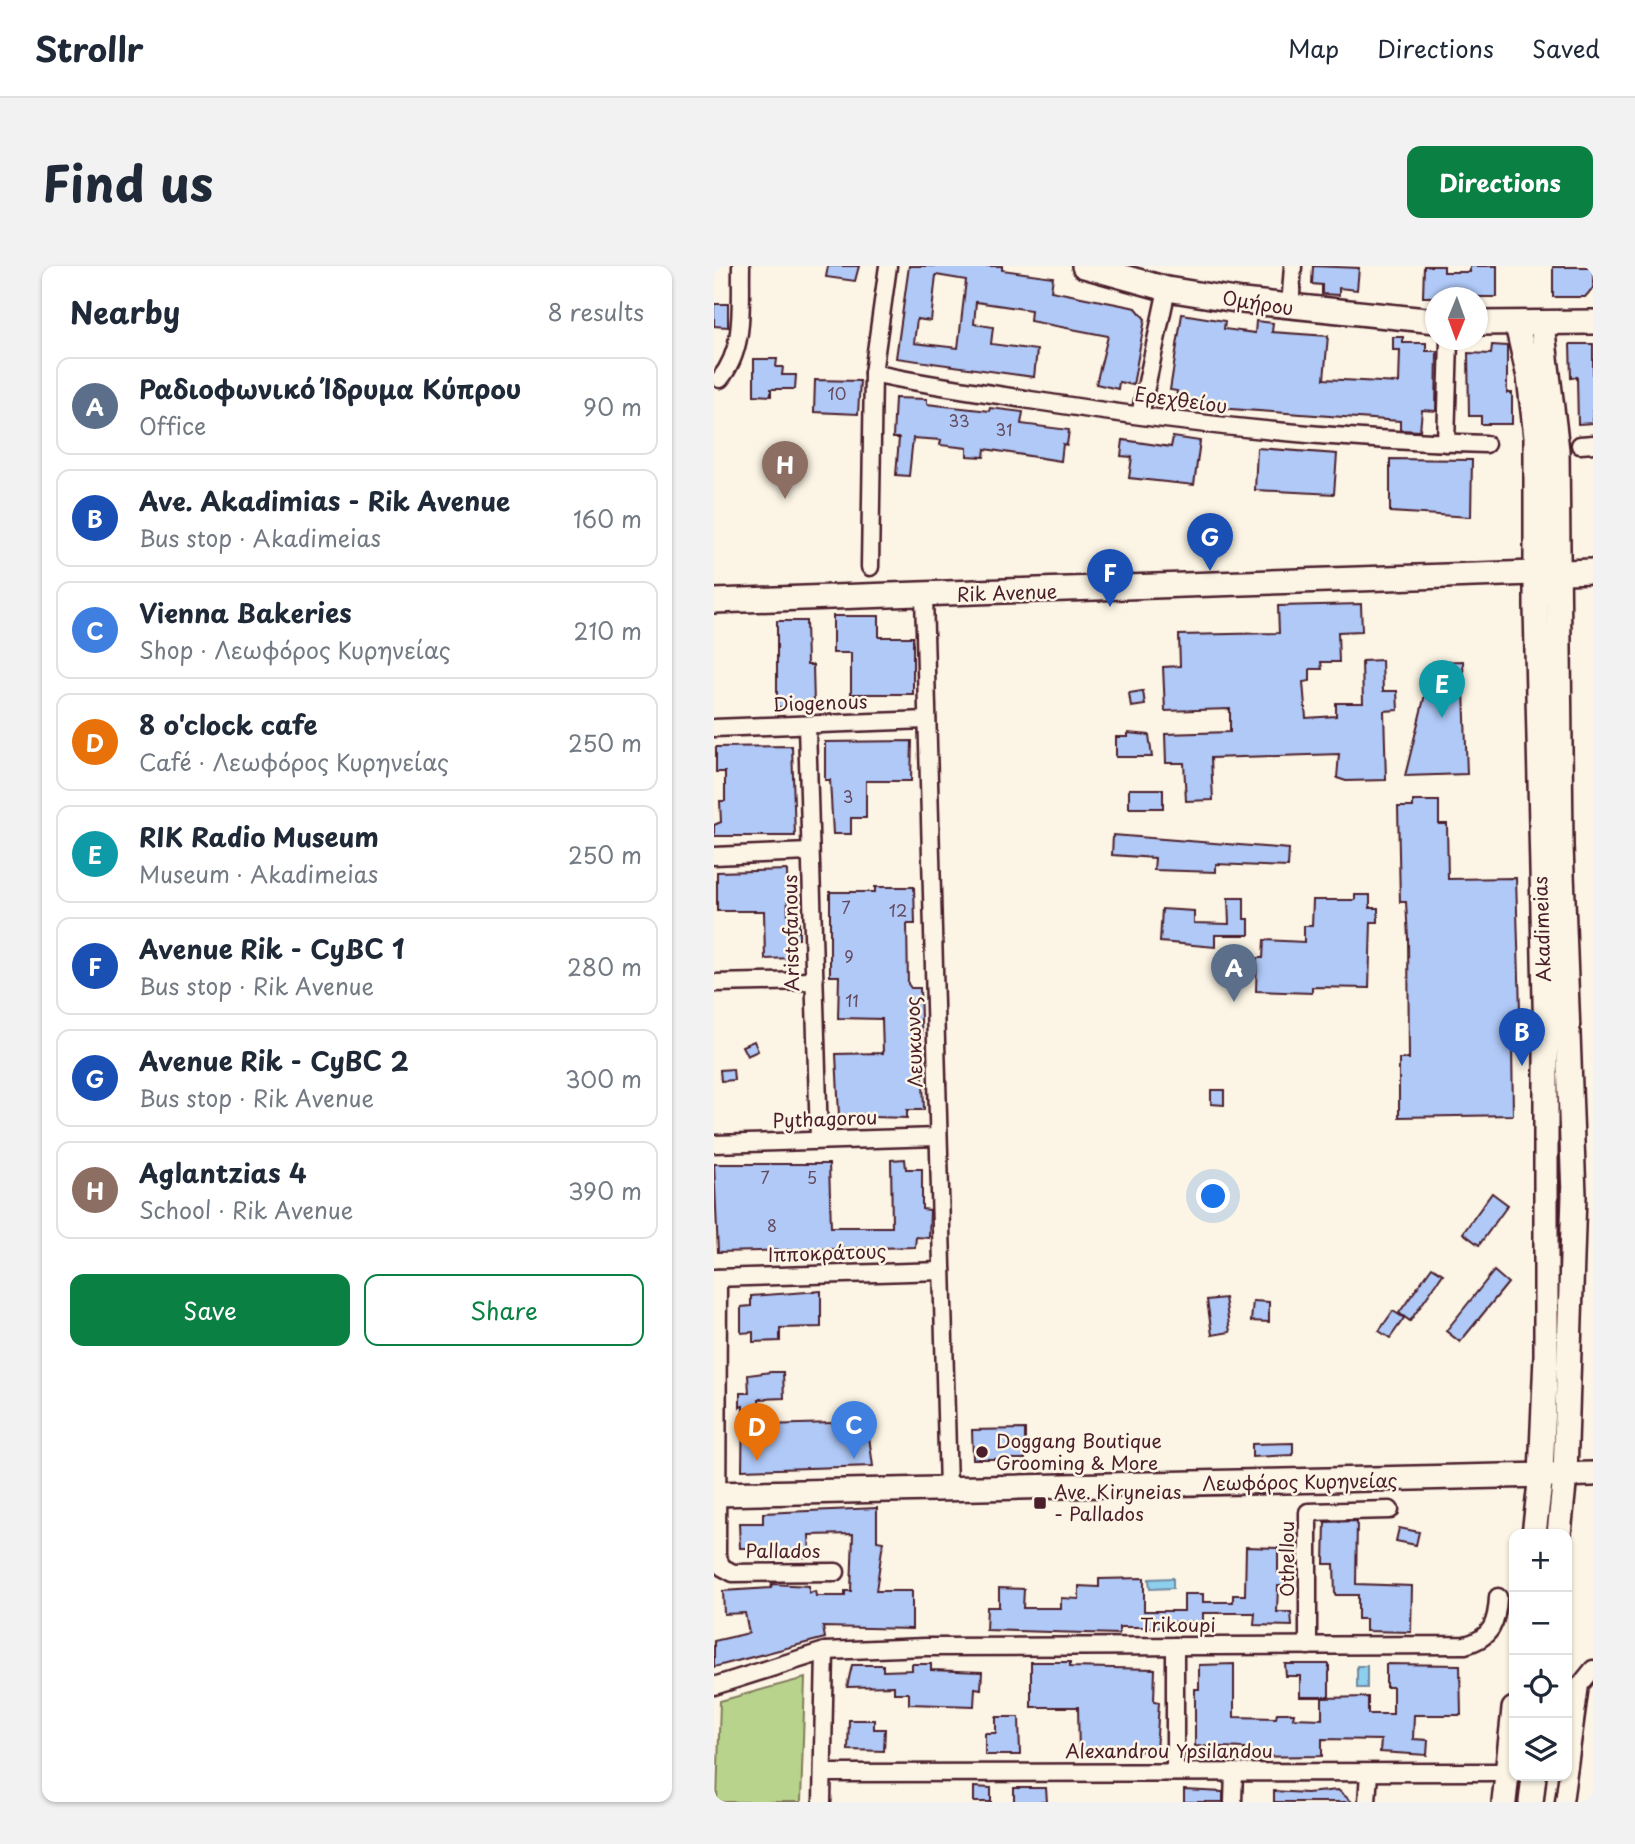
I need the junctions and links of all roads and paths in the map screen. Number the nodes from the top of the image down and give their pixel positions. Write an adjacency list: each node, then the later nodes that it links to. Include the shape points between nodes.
1 (741, 266): 14 (street, via 736,351)
2 (888, 266): 13 (street)
3 (1084, 266): 5 (main road, Ομήρου)
4 (1293, 266): 6 (street)
5 (1167, 289): 6 (main road, Ομήρου); 15 (street)
6 (1290, 308): 7 (main road, Ομήρου)
7 (1425, 320)
8 (1593, 322): 10 (main road)
9 (1488, 324): 11 (main road)
10 (1542, 324): 11 (main road); 20 (main road, Akadimeias, via 1557,450)
11 (1517, 325): 20 (main road, Akadimeias, via 1529,377)
12 (1449, 350): 16 (street)
13 (873, 373): 15 (street, Ερεχθείου); 18 (street)
14 (720, 379)
15 (1140, 415): 16 (street, Ερεχθείου, via 1294,434)
16 (1446, 443): 17 (street, Ερεχθείου)
17 (1486, 444)
18 (870, 567)
19 (1593, 571): 20 (main road, Rik Avenue)
20 (1546, 572): 21 (main road, Rik Avenue); 37 (main road, Akadimeias, via 1548,1276); 38 (main road, Akadimeias, via 1574,1195)
21 (923, 596): 22 (main road, Rik Avenue); 23 (street, Λευκωνος)
22 (714, 601)
23 (927, 720): 24 (street, Diogenous); 30 (street, Λευκωνος)
24 (807, 726): 25 (street, Diogenous); 26 (street, Aristofanous)
25 (714, 728)
26 (810, 852): 27 (street); 28 (street, Aristofanous)
27 (714, 856)
28 (813, 981): 29 (street); 31 (street, Aristofanous)
29 (714, 983)
30 (938, 1137): 31 (street, Pythagorou); 33 (street, Λευκωνος)
31 (819, 1140): 32 (street, Pythagorou)
32 (714, 1144)
33 (942, 1271): 34 (street, Ιπποκράτους); 39 (street, Λευκωνος)
34 (716, 1278): 35 (street)
35 (716, 1362): 40 (street)
36 (1593, 1474): 38 (main road, Λεωφόρος Κυρηνείας)
37 (1541, 1475): 38 (main road, Λεωφόρος Κυρηνείας); 39 (main road, Λεωφόρος Κυρηνείας); 42 (main road, Akadimeias)
38 (1566, 1475): 43 (main road, Akadimeias)
39 (947, 1488): 40 (main road, Λεωφόρος Κυρηνείας)
40 (716, 1494): 44 (street, Pallados, via 717,1556 722,1567 733,1573)
41 (1390, 1510): 47 (street, Othellou, via 1308,1511)
42 (1535, 1529)
43 (1560, 1529)
44 (836, 1572)
45 (1498, 1597): 47 (street, Trikoupi, via 1493,1628 1480,1642)
46 (1175, 1646): 47 (street, Trikoupi); 48 (street, Trikoupi); 51 (street)
47 (1308, 1646)
48 (825, 1651): 50 (street, Trikoupi); 54 (street)
49 (1593, 1669): 63 (street, via 1580,1685)
50 (714, 1686)
51 (1175, 1772): 52 (street, Alexandrou Ypsilandou); 54 (street, Alexandrou Ypsilandou)
52 (1234, 1772): 55 (street, Alexandrou Ypsilandou); 59 (street)
53 (1509, 1772): 55 (street, Alexandrou Ypsilandou)
54 (823, 1773): 58 (street)
55 (1369, 1773): 60 (street)
56 (1509, 1781): 61 (main road)
57 (1533, 1781): 62 (main road)
58 (822, 1802)
59 (1233, 1802)
60 (1367, 1802)
61 (1504, 1802)
62 (1531, 1802)
63 (1564, 1802)

